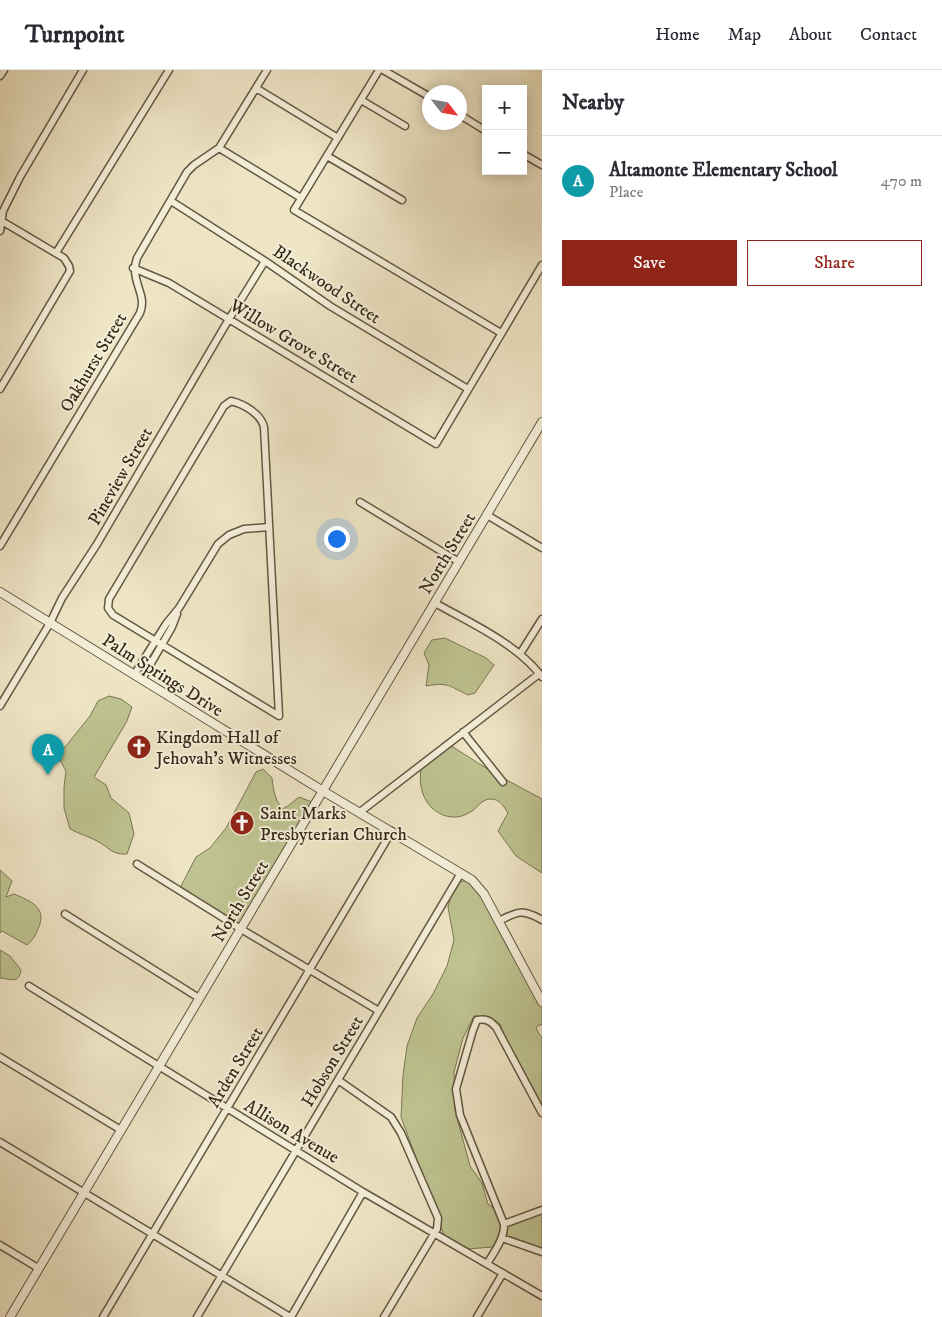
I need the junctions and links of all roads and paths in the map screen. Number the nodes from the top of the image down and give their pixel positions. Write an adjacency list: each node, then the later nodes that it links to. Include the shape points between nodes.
1 (4, 70): 6 (street)
2 (83, 70): 21 (street, via 20,177)
3 (169, 70): 23 (street)
4 (267, 70): 7 (street)
5 (381, 70): 8 (street); 9 (street)
6 (0, 76)
7 (256, 88): 13 (street); 14 (street)
8 (422, 92)
9 (361, 100): 11 (street); 13 (street)
10 (467, 119): 12 (street)
11 (404, 126)
12 (484, 130)
13 (338, 138): 15 (street)
14 (219, 148): 18 (street); 20 (street, via 194,165)
15 (327, 156): 18 (street); 19 (street)
16 (527, 156): 17 (street)
17 (542, 165)
18 (301, 198): 28 (street, via 294,210)
19 (402, 200)
20 (171, 201): 24 (street, Blackwood Street); 26 (street)
21 (1, 221): 22 (street); 23 (street)
22 (0, 231)
23 (56, 253): 29 (street, via 70,266 68,276)
24 (265, 261): 27 (street, Pineview Street); 30 (street, Blackwood Street, via 330,306)
25 (542, 265): 28 (street)
26 (133, 268): 27 (street, Willow Grove Street, via 169,283); 35 (street, Oakhurst Street, via 143,302 140,313)
27 (229, 319): 30 (street, Willow Grove Street, via 436,444); 42 (street, Pineview Street)
28 (501, 333): 30 (street)
29 (0, 389)
30 (468, 389)
31 (542, 422): 33 (street, North Street)
32 (360, 502): 37 (street)
33 (487, 515): 36 (street); 37 (street, North Street)
34 (269, 527): 40 (street, via 244,529 218,544); 43 (street, via 262,420 231,401 224,406 109,599 108,608 113,615); 44 (street, via 279,716)
35 (0, 546)
36 (542, 548)
37 (459, 562): 39 (street, North Street)
38 (0, 592): 42 (street, Palm Springs Drive)
39 (435, 603): 45 (street); 51 (street, North Street)
40 (179, 608): 43 (street); 44 (street)
41 (542, 619): 45 (street)
42 (50, 623): 47 (street, Palm Springs Drive); 48 (street, Pineview Street)
43 (155, 641): 44 (street); 47 (street)
44 (162, 645): 47 (street)
45 (520, 654): 46 (street)
46 (541, 676): 49 (street)
47 (138, 677): 51 (street, Palm Springs Drive)
48 (0, 706)
49 (463, 732): 50 (street); 52 (street)
50 (503, 782)
51 (323, 791): 52 (street, Palm Springs Drive); 59 (street, North Street)
52 (360, 812): 53 (street, Palm Springs Drive)
53 (392, 831): 55 (street, Palm Springs Drive); 60 (street, Arden Street)
54 (137, 864): 59 (street)
55 (462, 873): 58 (street, Palm Springs Drive, via 480,888); 64 (street, Hobson Street)
56 (65, 914): 62 (street)
57 (542, 920): 58 (street, via 523,912)
58 (499, 921): 63 (street, Palm Springs Drive)
59 (241, 929): 60 (street); 62 (street, North Street)
60 (310, 969): 64 (street); 68 (street, Arden Street)
61 (29, 986): 66 (street, Allison Avenue)
62 (199, 998): 66 (street, North Street)
63 (542, 1002)
64 (379, 1011): 67 (street, Hobson Street)
65 (0, 1057): 70 (street)
66 (158, 1067): 68 (street, Allison Avenue); 70 (street, North Street)
67 (338, 1080): 72 (street, Hobson Street); 77 (street, via 384,1112 401,1133 438,1218)
68 (227, 1109): 72 (street, Allison Avenue); 78 (street, Arden Street)
69 (542, 1113): 76 (street, via 496,1027 481,1019 475,1023 456,1089 460,1115)
70 (121, 1130): 74 (street, North Street)
71 (0, 1142): 74 (street)
72 (296, 1150): 73 (street, Allison Avenue); 85 (street, Hobson Street)
73 (363, 1192): 77 (street, Allison Avenue); 90 (street)
74 (83, 1193): 78 (street); 83 (street, North Street)
75 (542, 1210): 76 (street)
76 (504, 1224): 79 (street)
77 (435, 1232): 82 (street, Allison Avenue); 91 (street)
78 (152, 1234): 85 (street); 88 (street, Arden Street)
79 (502, 1238): 81 (street); 82 (street)
80 (0, 1245): 83 (street)
81 (542, 1252)
82 (487, 1264): 84 (street, Allison Avenue)
83 (38, 1268): 87 (street, North Street)
84 (503, 1273): 86 (street, Allison Avenue); 92 (street)
85 (222, 1275): 89 (street, Hobson Street); 90 (street)
86 (542, 1296)
87 (10, 1317)
88 (103, 1317)
89 (197, 1317)
90 (291, 1317)
91 (384, 1317)
92 (477, 1317)

